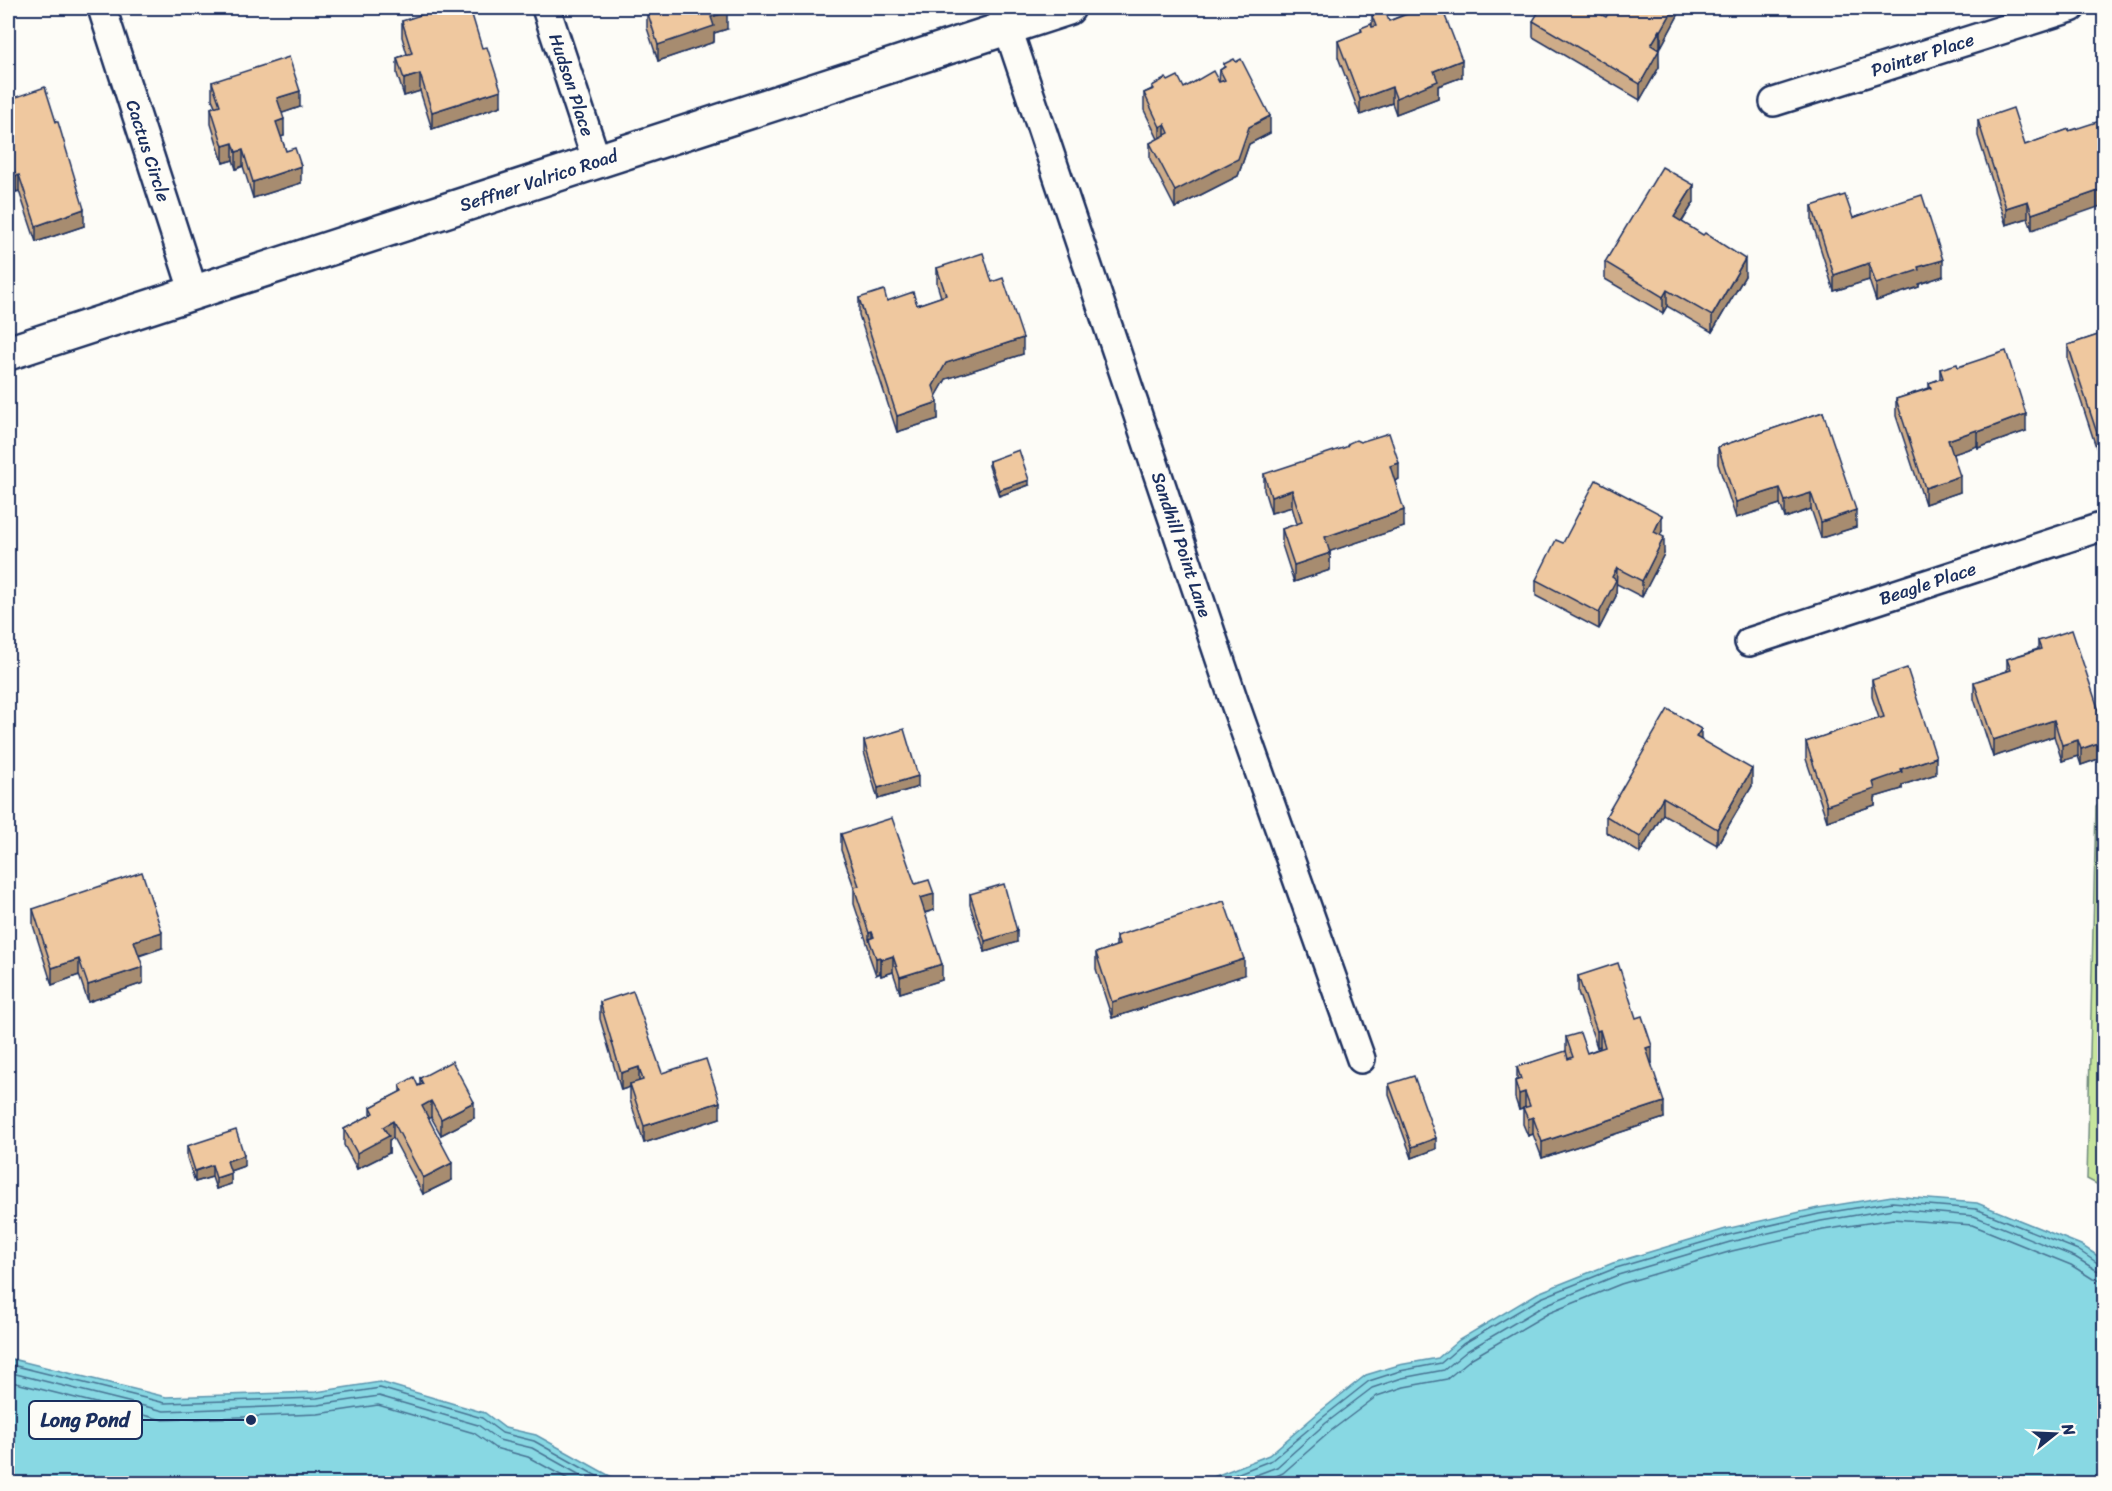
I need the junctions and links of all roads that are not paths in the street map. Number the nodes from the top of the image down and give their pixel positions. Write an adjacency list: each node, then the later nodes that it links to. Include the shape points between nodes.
1 (102, 8): 8 (street, Cactus Circle)
2 (546, 8): 7 (street, Hudson Place)
3 (1068, 8): 5 (street, Seffner Valrico Road)
4 (2071, 8): 6 (street, Pointer Place)
5 (1004, 17): 7 (street, Seffner Valrico Road); 12 (street, Sandhill Point Lane, via 1234,701)
6 (1774, 102)
7 (597, 162): 8 (street, Seffner Valrico Road)
8 (194, 293): 9 (street, Seffner Valrico Road)
9 (8, 353)
10 (2104, 526): 11 (street, Beagle Place)
11 (1749, 642)
12 (1361, 1059)

